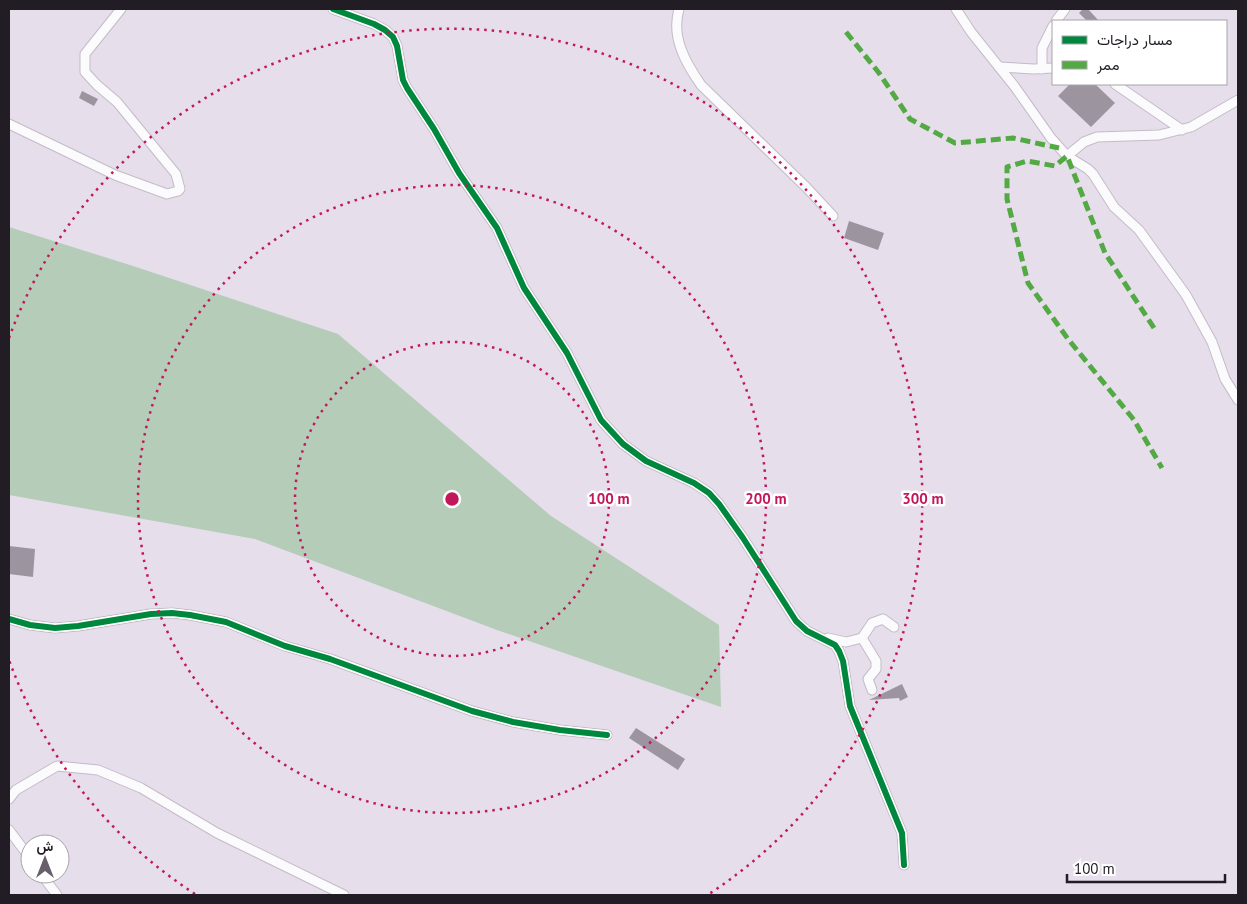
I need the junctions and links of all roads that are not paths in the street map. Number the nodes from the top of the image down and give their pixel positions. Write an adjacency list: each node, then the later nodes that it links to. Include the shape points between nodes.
1 (121, 9): 13 (street, via 84,54 85,72 118,102 176,174 180,189 167,194 115,175)
2 (333, 9): 20 (street, via 374,24 392,37 407,88 489,215 524,288 567,353 601,420 623,444 646,461 708,493 743,538 796,622)
3 (679, 9): 16 (street, via 677,38 688,67 700,85)
4 (956, 9): 8 (street)
5 (1065, 9): 6 (street)
6 (1057, 20)
7 (1052, 28): 10 (street, via 1042,48)
8 (999, 67): 10 (street); 15 (street)
9 (1052, 68): 10 (street)
10 (1042, 69)
11 (1117, 85): 14 (street)
12 (1238, 100): 14 (street)
13 (9, 124)
14 (1182, 130): 15 (street, via 1159,135 1097,137 1084,142)
15 (1066, 156): 17 (street, via 1093,174 1114,207 1139,230 1186,295 1212,342 1224,379)
16 (833, 216)
17 (1238, 400)
18 (9, 619): 23 (street, via 55,628 151,614 190,614 226,622 472,711 513,722)
19 (894, 626): 21 (street, via 883,619 872,623)
20 (820, 637): 21 (street, via 846,642); 27 (street, via 835,645 843,661 850,706 902,833)
21 (862, 638): 22 (street, via 876,661 876,669 868,679)
22 (872, 690)
23 (607, 735)
24 (9, 799): 30 (street, via 16,790 57,766 98,770 141,788 217,833)
25 (9, 831): 26 (street)
26 (20, 845)
27 (904, 865)
28 (49, 884): 29 (street)
29 (57, 895)
30 (344, 895)

